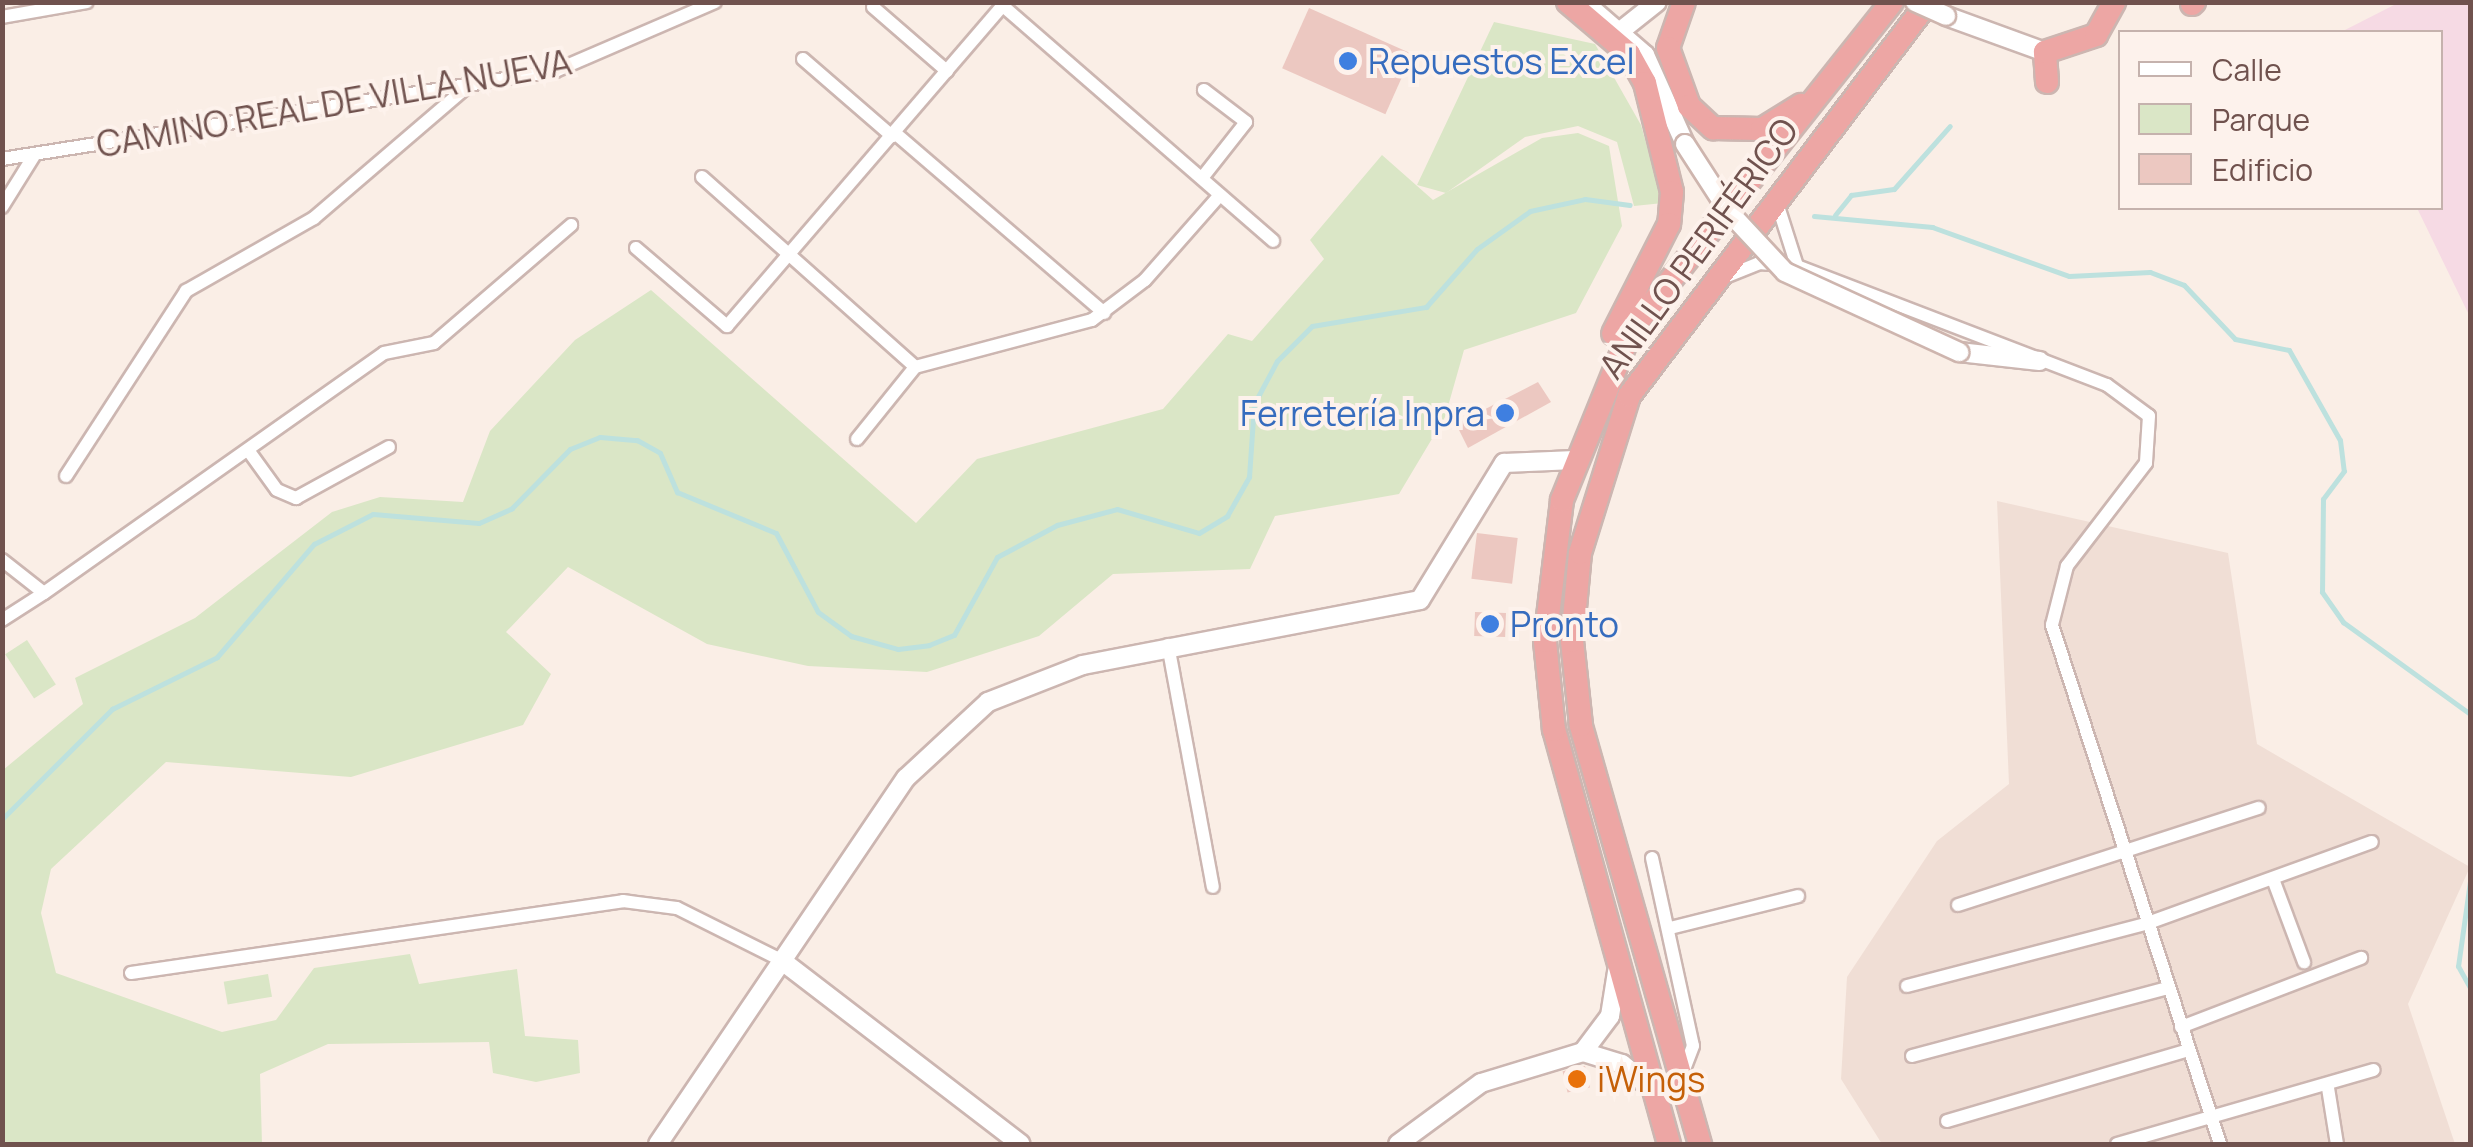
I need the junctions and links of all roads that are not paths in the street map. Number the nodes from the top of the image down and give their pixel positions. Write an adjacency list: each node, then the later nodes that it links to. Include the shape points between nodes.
1 (87, 2): 10 (street)
2 (715, 2): 20 (street, CAMINO REAL DE VILLA NUEVA, via 572,67)
3 (1568, 2): 40 (highway, via 1629,54 1654,102 1672,192 1668,224 1584,396)
4 (1584, 2): 15 (street)
5 (1657, 2): 15 (street)
6 (1684, 2): 21 (highway, via 1668,48 1689,106 1713,128 1762,128)
7 (1892, 2): 21 (highway, ANILLO PERIFÉRICO)
8 (1915, 2): 13 (street, bridge)
9 (2114, 2): 16 (highway, via 2096,36)
10 (72, 4): 14 (street)
11 (1004, 4): 18 (street); 27 (street)
12 (874, 7): 18 (street)
13 (1937, 9): 16 (street); 28 (highway, ANILLO PERIFÉRICO)
14 (2, 17)
15 (1623, 29): 38 (street, bridge, via 1664,88 1685,144 1729,212 1786,272 1959,352)
16 (2045, 52): 19 (highway)
17 (804, 59): 23 (street)
18 (947, 70): 23 (street)
19 (2047, 82)
20 (469, 85): 24 (street, CAMINO REAL DE VILLA NUEVA); 45 (street, via 314,218 186,291)
21 (1825, 88): 40 (highway, ANILLO PERIFÉRICO, via 1660,286 1610,368)
22 (1204, 90): 27 (street, via 1246,122)
23 (893, 134): 34 (street); 37 (street)
24 (35, 154): 25 (street, CAMINO REAL DE VILLA NUEVA); 30 (street)
25 (2, 159)
26 (702, 177): 34 (street)
27 (1202, 178): 29 (street)
28 (1778, 194): 35 (street, via 1780,232); 36 (highway, ANILLO PERIFÉRICO)
29 (1220, 195): 32 (street); 37 (street)
30 (2, 207)
31 (572, 224): 43 (street, via 434,343 384,354)
32 (1272, 241)
33 (636, 248): 34 (street, via 727,326)
34 (788, 256): 39 (street)
35 (1797, 266): 36 (street, via 1740,268); 38 (street)
36 (1702, 292): 72 (highway, ANILLO PERIFÉRICO, via 1629,396 1598,474 1572,641 1581,725)
37 (1104, 313): 39 (street, via 1058,334)
38 (2038, 360): 53 (street, via 2128,395 2152,431 2146,464 2067,566 2052,624)
39 (915, 367): 41 (street)
40 (1584, 436): 44 (highway, ANILLO PERIFÉRICO)
41 (857, 440)
42 (389, 447): 43 (street, via 296,498 276,490)
43 (248, 450): 47 (street)
44 (1574, 460): 49 (street, via 1504,462 1420,600); 60 (highway, ANILLO PERIFÉRICO, via 1545,641 1554,730)
45 (66, 476)
46 (2, 560): 47 (street)
47 (44, 593): 48 (street)
48 (2, 620)
49 (1168, 646): 55 (street); 62 (street, via 1016,684 950,732 906,778)
50 (2259, 808): 53 (street)
51 (2372, 842): 54 (street)
52 (1652, 858): 59 (street)
53 (2125, 858): 57 (street); 58 (street)
54 (2273, 878): 58 (street); 63 (street)
55 (1212, 887)
56 (1798, 896): 59 (street)
57 (1958, 905)
58 (2148, 922): 65 (street); 66 (street)
59 (1670, 928): 72 (street, via 1693,1046)
60 (1612, 948): 69 (street, via 1610,1016); 74 (highway, ANILLO PERIFÉRICO)
61 (2360, 958): 67 (street)
62 (781, 960): 64 (street, via 677,908 622,901); 77 (street); 78 (street)
63 (2304, 962)
64 (130, 973)
65 (1907, 986)
66 (2168, 988): 67 (street); 70 (street)
67 (2180, 1027): 68 (street)
68 (2188, 1050): 75 (street); 76 (street)
69 (1583, 1052): 74 (street, via 1622,1064); 79 (street, via 1480,1083)
70 (1912, 1056)
71 (2374, 1070): 73 (street)
72 (1681, 1078): 81 (highway, ANILLO PERIFÉRICO)
73 (2328, 1088): 75 (street); 84 (street)
74 (1653, 1091): 80 (highway, ANILLO PERIFÉRICO)
75 (2211, 1117): 82 (street); 83 (street)
76 (1947, 1121)
77 (658, 1144)
78 (1020, 1144)
79 (1398, 1144)
80 (1668, 1144)
81 (1700, 1144)
82 (2117, 1144)
83 (2220, 1144)
84 (2337, 1144)

